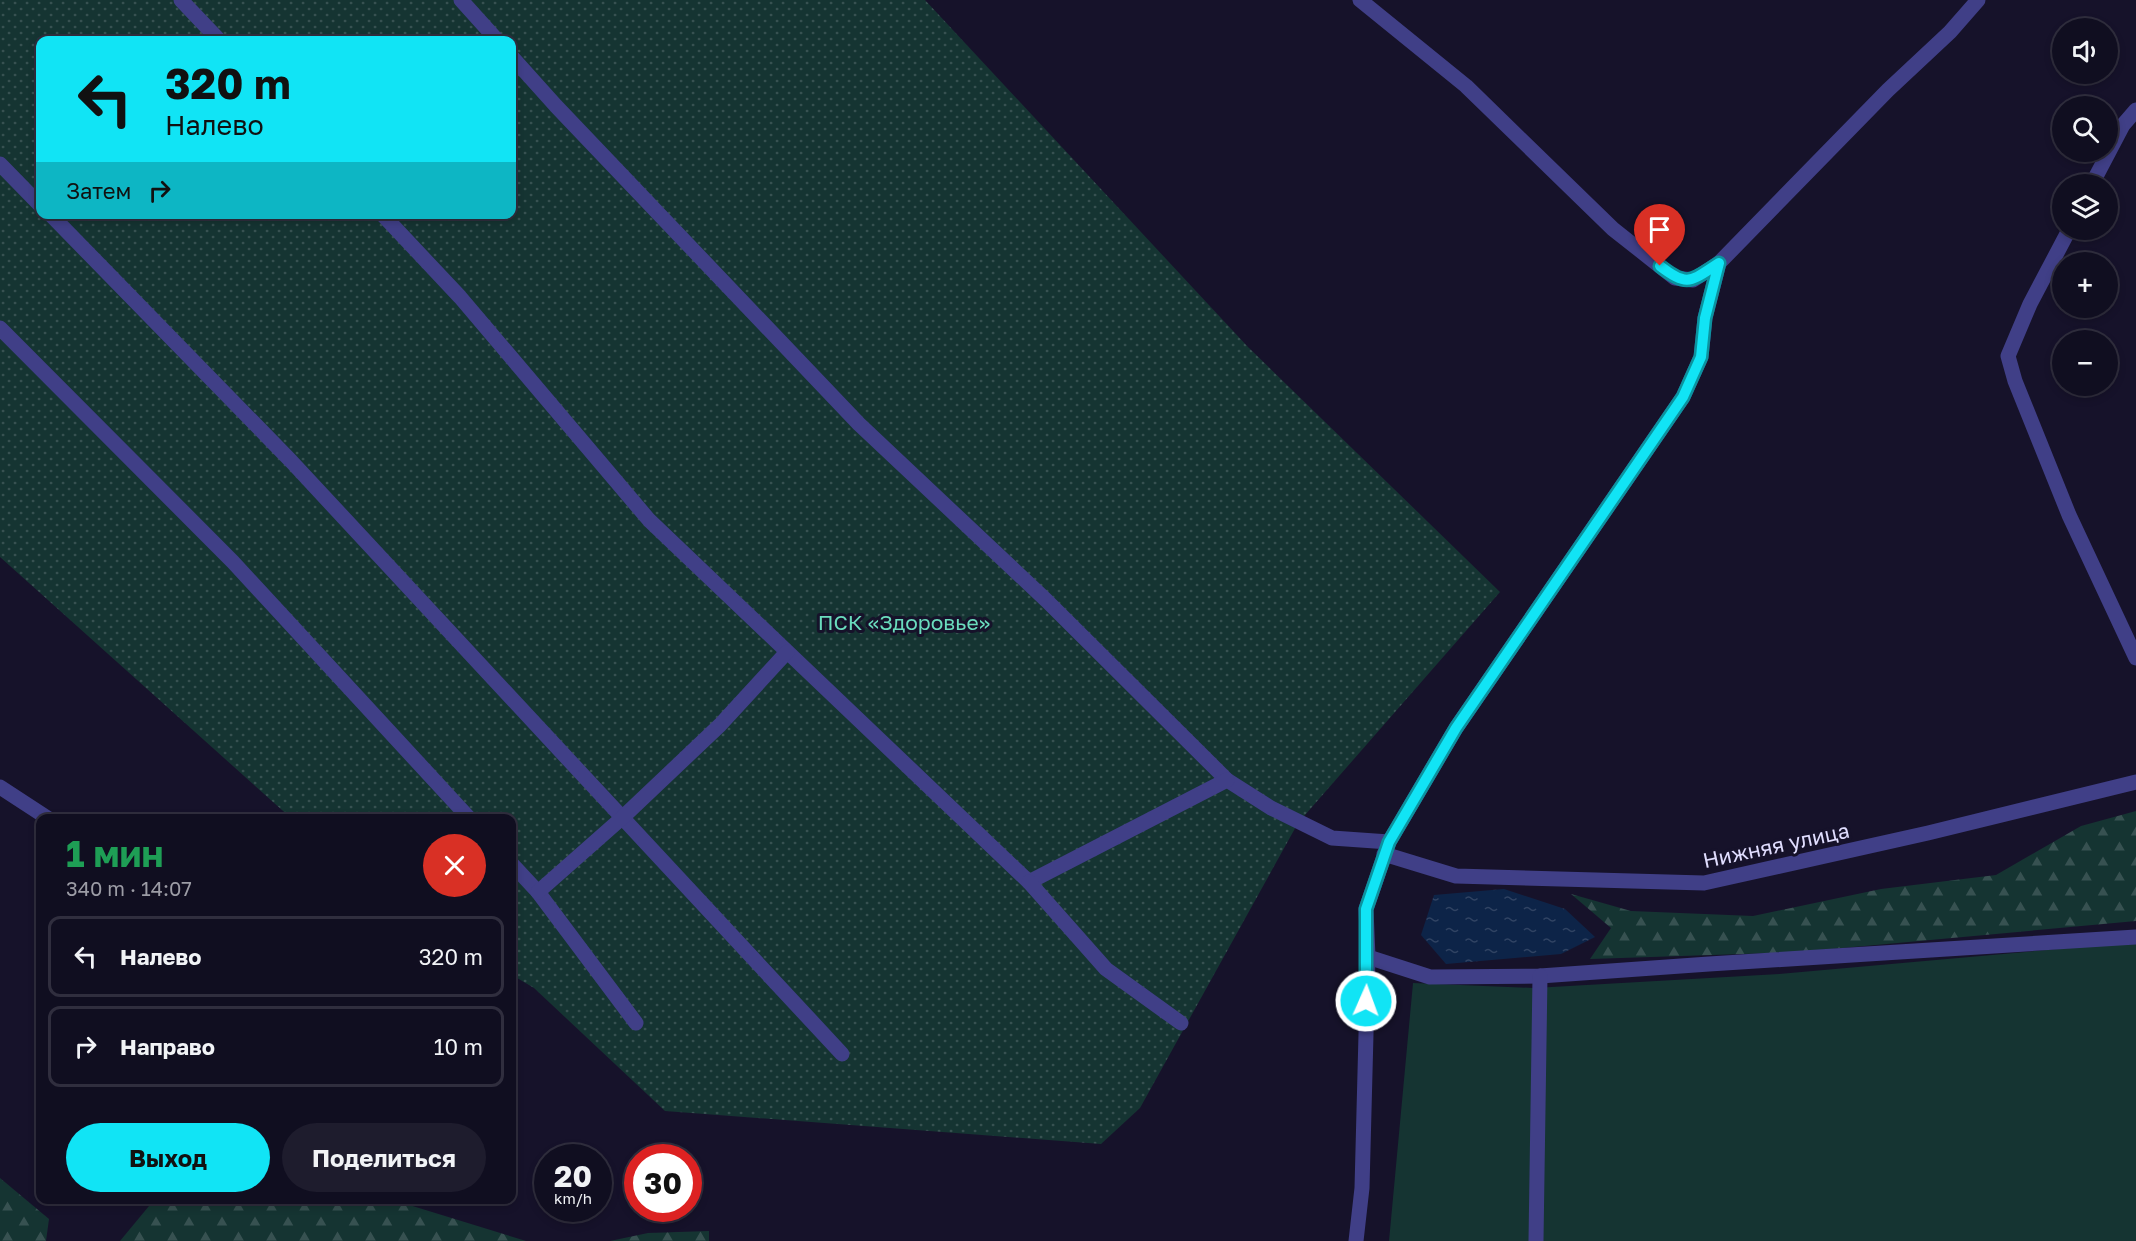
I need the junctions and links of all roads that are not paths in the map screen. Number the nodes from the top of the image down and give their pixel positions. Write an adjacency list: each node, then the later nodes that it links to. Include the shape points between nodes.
1 (181, 0): 5 (street)
2 (461, 0): 6 (street)
3 (1360, 0): 15 (street, via 1466,86 1612,229 1675,278 1693,280)
4 (1978, 0): 15 (street)
5 (215, 36)
6 (493, 36)
7 (516, 61): 20 (street, Нижняя улица, via 859,424 1046,600)
8 (2136, 110): 10 (street, via 2123,125)
9 (0, 164): 11 (street)
10 (2097, 174)
11 (36, 201)
12 (55, 219): 25 (street, via 291,461)
13 (387, 219): 18 (street, via 460,297 649,520)
14 (2064, 240): 17 (street, via 2008,356 2069,515)
15 (1719, 263): 26 (street, via 1705,318 1701,357 1683,397 1456,728)
16 (0, 328): 24 (street, via 233,562)
17 (2133, 640): 19 (street)
18 (787, 652): 25 (street, via 720,725); 28 (street)
19 (2136, 658)
20 (1227, 780): 26 (street, Нижняя улица, via 1332,838); 28 (street)
21 (2136, 782): 26 (street, Нижняя улица, via 1704,883 1456,876)
22 (0, 787): 23 (street)
23 (40, 814)
24 (465, 814)
25 (623, 817): 29 (street); 35 (street)
26 (1387, 848): 31 (street, via 1366,909)
27 (516, 868): 29 (street)
28 (1029, 882): 34 (street, via 1106,969)
29 (538, 892): 33 (street)
30 (2136, 937): 32 (street)
31 (1368, 957): 32 (street, via 1430,977); 36 (street, via 1362,1188)
32 (1540, 976): 37 (street)
33 (636, 1023)
34 (1181, 1023)
35 (842, 1054)
36 (1356, 1241)
37 (1536, 1241)

